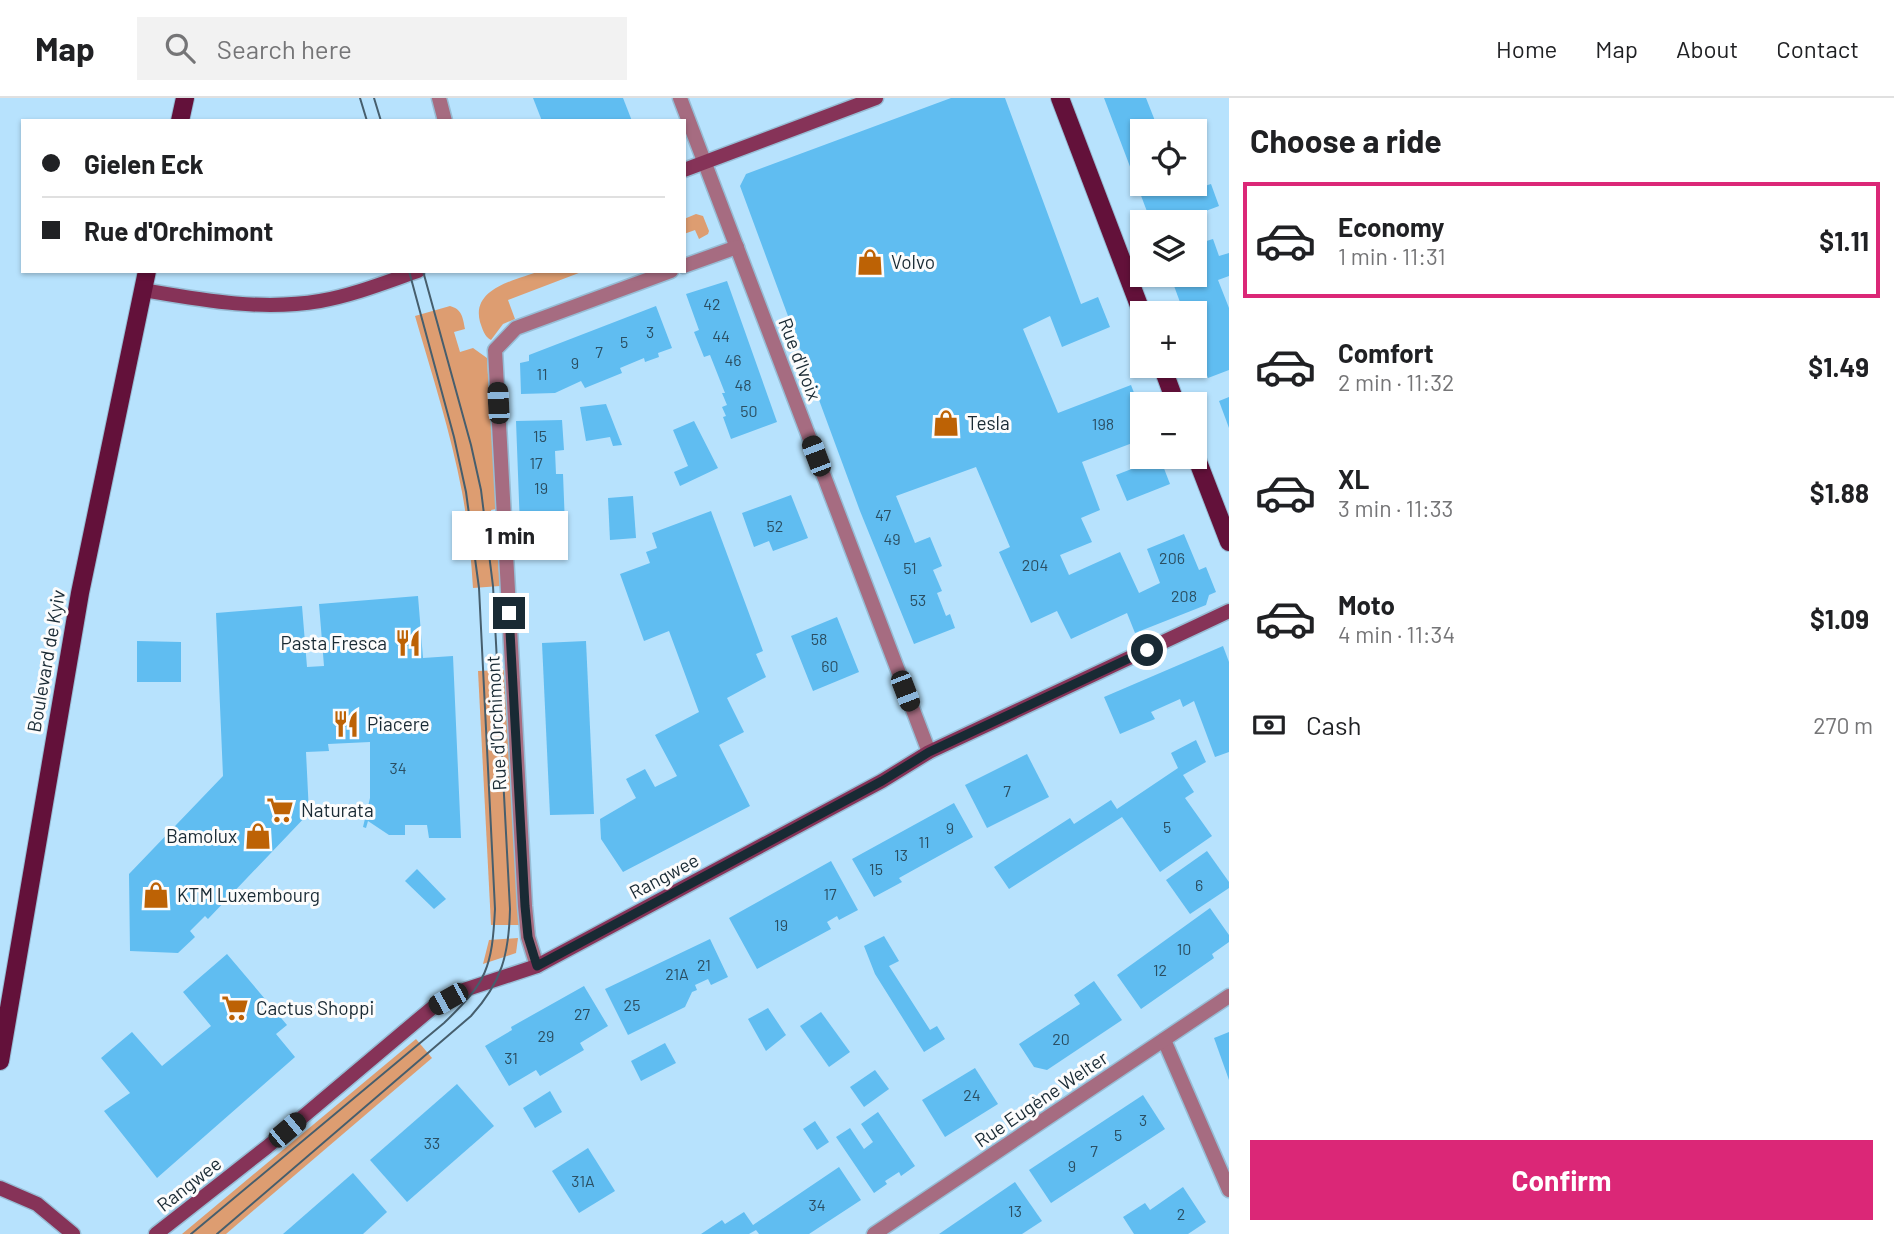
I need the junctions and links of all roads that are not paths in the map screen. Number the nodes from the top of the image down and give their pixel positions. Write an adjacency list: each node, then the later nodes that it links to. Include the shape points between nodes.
1 (185, 98): 6 (main road)
2 (439, 98): 7 (street)
3 (680, 98): 8 (street, Rue d'Ivoix)
4 (876, 98): 8 (street)
5 (1060, 98): 16 (main road)
6 (180, 119)
7 (444, 119)
8 (704, 163): 9 (street); 10 (street, Rue d'Ivoix)
9 (686, 169)
10 (737, 247): 11 (street); 20 (street, Rue d'Ivoix)
11 (686, 265)
12 (147, 273): 15 (main road, Boulevard de Kyiv)
13 (412, 273): 15 (street, via 346,295 285,305 222,303)
14 (666, 273): 21 (street, Rue d'Orchimont, via 516,328 495,351 525,906)
15 (143, 290): 24 (main road, Boulevard de Kyiv, via 75,620)
16 (1137, 301)
17 (1201, 469): 18 (main road)
18 (1229, 542)
19 (1229, 611): 20 (street, Rangwee)
20 (929, 752): 21 (street, Rangwee)
21 (537, 966): 28 (street, Rangwee, via 464,990 432,1008)
22 (1229, 996): 23 (street, Rue Eugène Welter)
23 (1164, 1040): 26 (street); 29 (street, Rue Eugène Welter)
24 (0, 1061)
25 (0, 1188): 27 (street, via 37,1204)
26 (1229, 1191)
27 (73, 1234)
28 (156, 1234)
29 (873, 1234)

